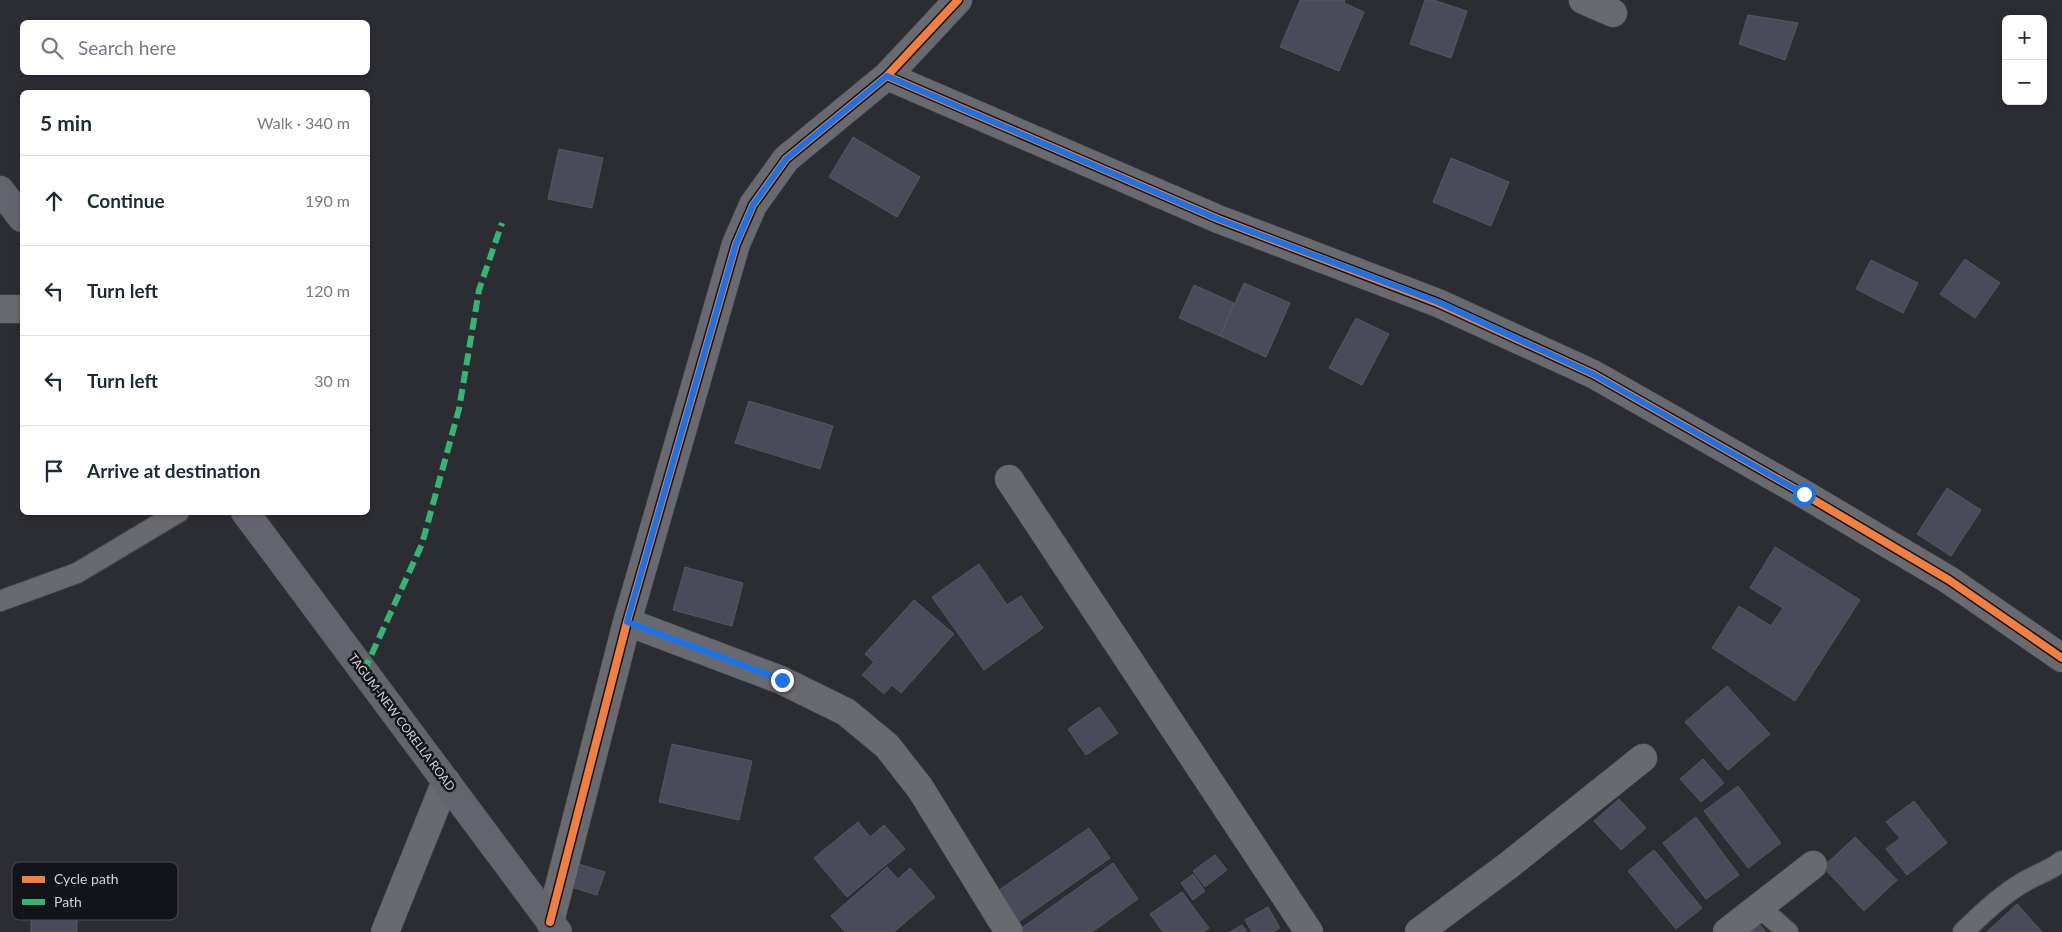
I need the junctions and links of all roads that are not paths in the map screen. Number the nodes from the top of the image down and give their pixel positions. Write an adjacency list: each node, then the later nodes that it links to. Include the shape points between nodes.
1 (958, 0): 4 (street)
2 (1583, 0): 3 (street)
3 (1613, 13)
4 (887, 76): 13 (street, via 786,159 753,205 736,244); 14 (street, via 1218,219 1438,302 1593,374 1949,580)
5 (0, 190): 6 (main road)
6 (20, 215)
7 (0, 309): 8 (street)
8 (20, 309)
9 (1009, 479): 23 (street)
10 (174, 515): 12 (lane, via 78,573)
11 (247, 515): 16 (main road, TAGUM-NEW CORELLA ROAD)
12 (0, 602)
13 (627, 622): 20 (street); 22 (street, via 782,680 846,712 887,746 920,788)
14 (2062, 658)
15 (1643, 758): 24 (street, via 1509,865)
16 (446, 781): 20 (main road, TAGUM-NEW CORELLA ROAD); 21 (street)
17 (2062, 861): 27 (lane, via 2001,896)
18 (1813, 865): 19 (street)
19 (1759, 907): 25 (street); 26 (lane)
20 (554, 927)
21 (385, 932)
22 (1009, 932)
23 (1309, 932)
24 (1418, 932)
25 (1727, 932)
26 (1788, 932)
27 (1963, 932)

